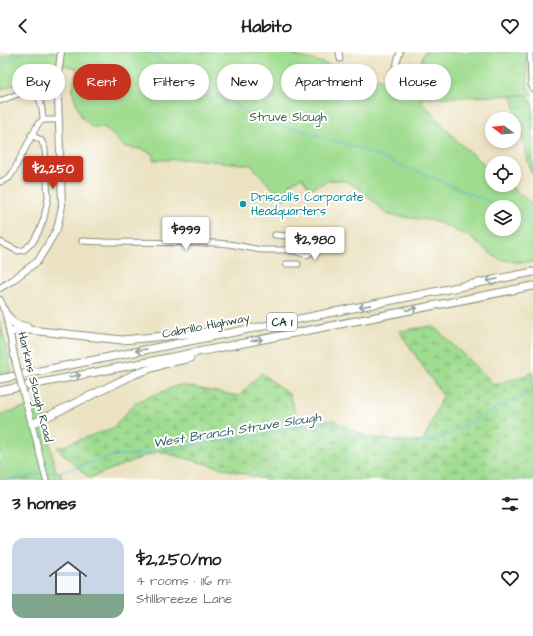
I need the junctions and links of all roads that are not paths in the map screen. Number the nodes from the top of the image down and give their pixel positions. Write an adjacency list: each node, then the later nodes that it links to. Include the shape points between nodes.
1 (61, 52): 10 (main road)
2 (339, 52): 5 (street)
3 (400, 52): 6 (street)
4 (531, 53): 7 (street)
5 (340, 59)
6 (396, 64)
7 (533, 90)
8 (0, 101): 9 (street, via 25,92 32,93 42,102)
9 (43, 120): 10 (street); 11 (street)
10 (58, 120): 22 (main road, via 62,206 57,228 38,261)
11 (31, 135): 12 (street, via 13,172 9,178); 16 (street, via 41,140 45,149 48,198 44,218 35,238 26,249 18,251)
12 (0, 182)
13 (275, 235): 14 (street)
14 (288, 236)
15 (82, 241): 17 (street, via 216,243 261,250)
16 (0, 242)
17 (291, 250)
18 (286, 264): 19 (street)
19 (298, 264)
20 (532, 272): 25 (highway, Cabrillo Highway / CA 1, one-way to 25)
21 (533, 286): 28 (highway, Cabrillo Highway / CA 1, one-way to 21)
22 (0, 288)
23 (0, 300): 24 (main road, Harkins Slough Road)
24 (6, 314): 26 (main road, Harkins Slough Road); 27 (highway, via 15,324)
25 (255, 328): 27 (highway, via 128,340); 29 (highway, Cabrillo Highway / CA 1, one-way to 29)
26 (10, 333): 27 (highway, via 21,329); 31 (main road, Harkins Slough Road, bridge)
27 (72, 334)
28 (241, 343): 30 (highway, Cabrillo Highway / CA 1, one-way to 28); 31 (highway, via 135,374)
29 (0, 379)
30 (0, 391)
31 (32, 424): 32 (street, Harkins Slough Road)
32 (46, 480)

